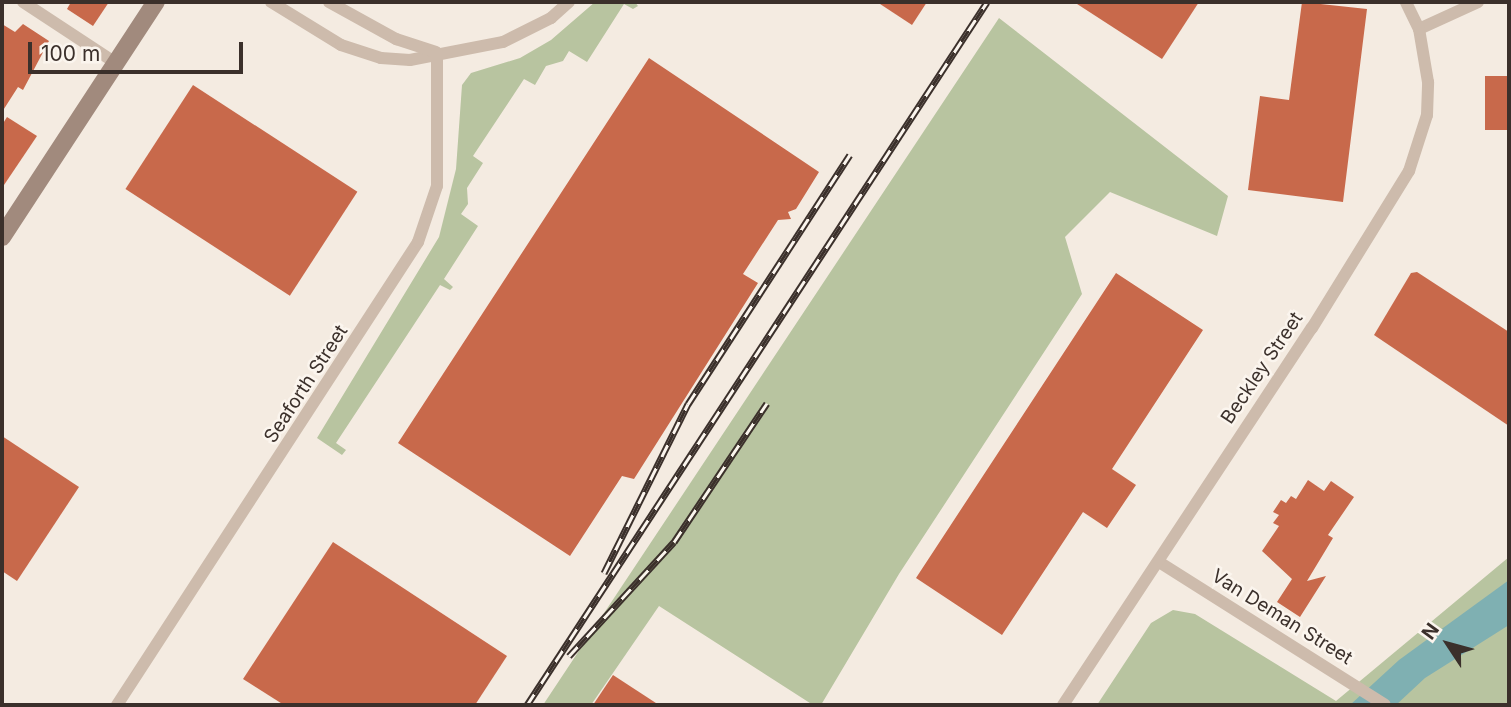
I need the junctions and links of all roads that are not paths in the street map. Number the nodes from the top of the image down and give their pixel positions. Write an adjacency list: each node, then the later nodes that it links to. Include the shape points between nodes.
1 (23, 2): 10 (street)
2 (156, 2): 10 (main road)
3 (271, 2): 9 (street, via 322,36 360,53 410,60)
4 (329, 2): 9 (street, via 385,34)
5 (569, 2): 9 (street, via 551,18 503,41)
6 (1406, 2): 8 (street, Beckley Street)
7 (1478, 2): 8 (street)
8 (1419, 29): 12 (street, Beckley Street, via 1428,82 1427,115 1409,171)
9 (437, 52): 13 (street, Seaforth Street, via 437,186 418,242)
10 (116, 63): 11 (main road)
11 (2, 237)
12 (1159, 562): 14 (street, Beckley Street); 15 (street, Van Deman Street)
13 (117, 705)
14 (1063, 705)
15 (1385, 705)

